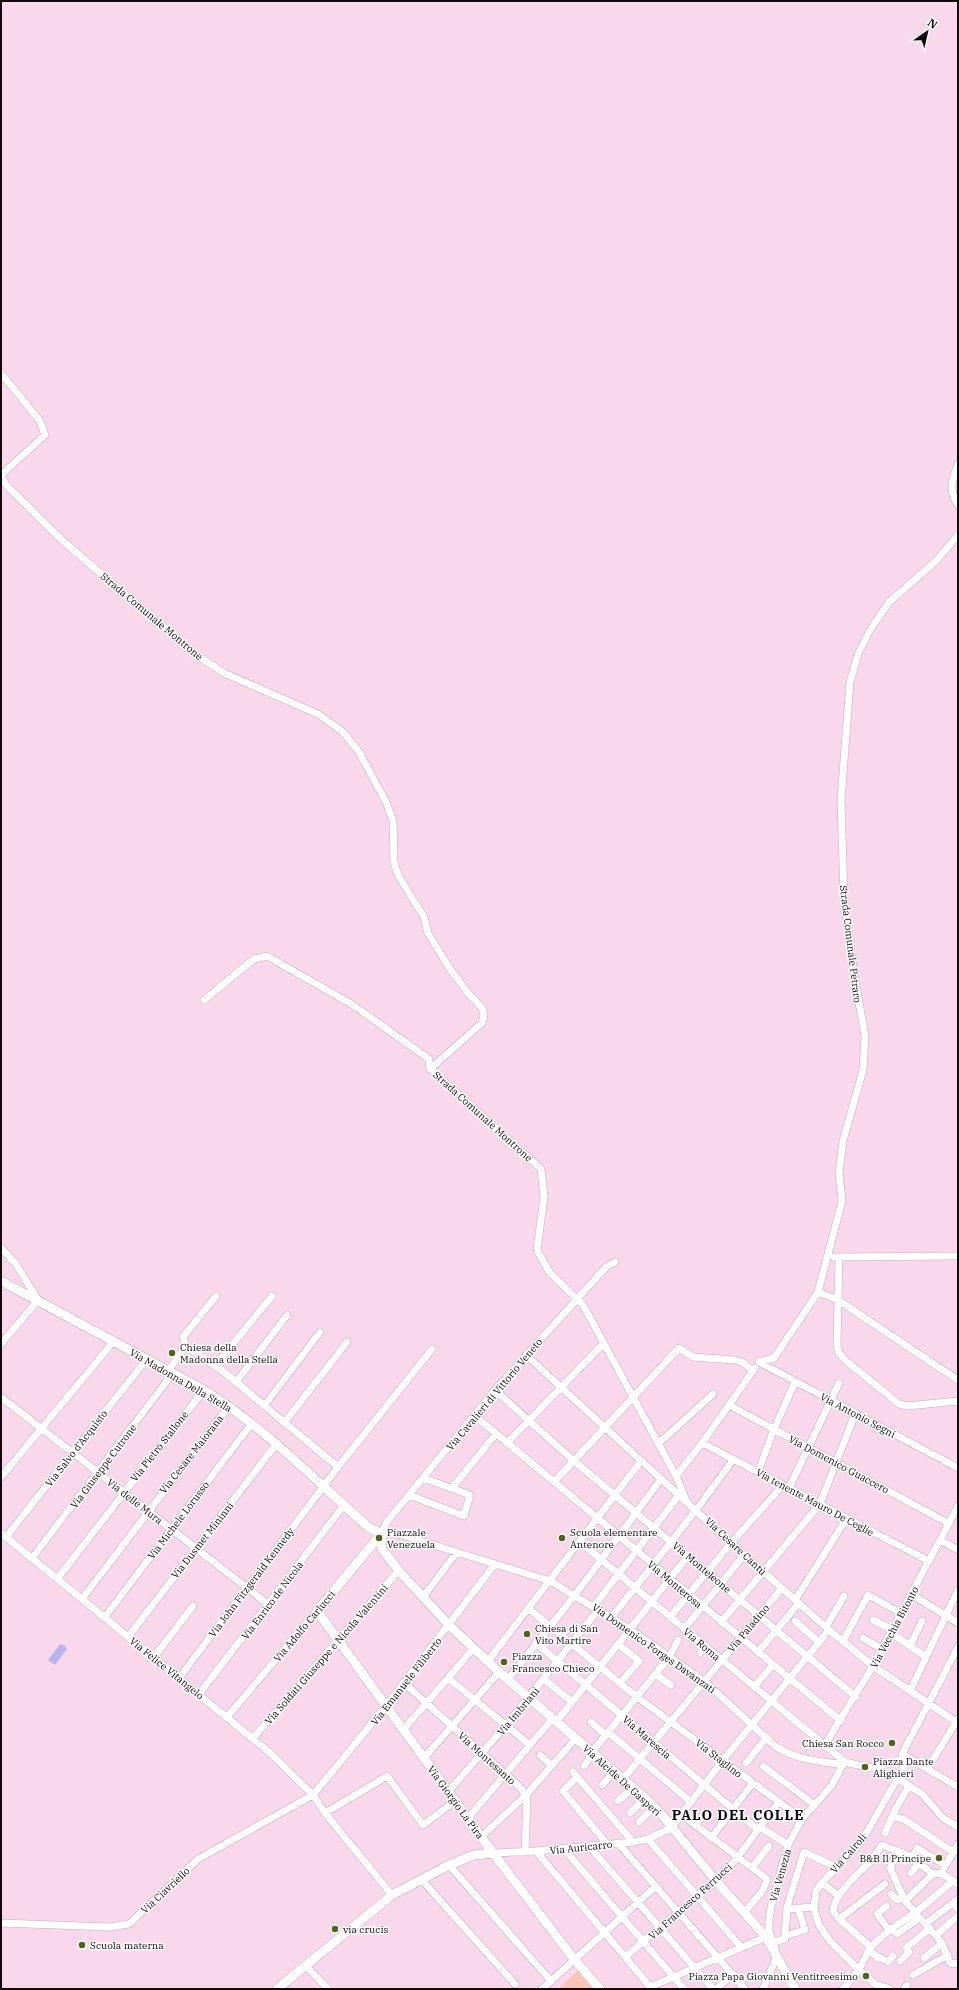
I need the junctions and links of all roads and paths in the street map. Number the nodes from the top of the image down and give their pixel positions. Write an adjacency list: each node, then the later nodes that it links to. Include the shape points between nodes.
1 (1, 373): 6 (street, Strada Comunale Montrone, via 40,422 45,435 1,475 6,485 64,542 195,654 224,673 318,714 342,732 359,752 386,802 393,821 394,863 399,877 424,916 428,933 448,966 466,992 482,1008 484,1015 482,1023)
2 (958, 464): 3 (street, via 950,485 953,498)
3 (958, 505)
4 (958, 535): 9 (street, Strada Comunale Petraro, via 936,561 889,602 861,648 850,682 841,800 844,898 853,968 866,1036 863,1070 843,1141 839,1173 842,1201)
5 (204, 1000): 6 (street, via 254,959 267,956 353,1005 429,1059)
6 (430, 1069): 16 (street, Strada Comunale Montrone, via 541,1169 544,1196 537,1250 550,1273)
7 (1, 1248): 17 (street, via 16,1264)
8 (958, 1256): 10 (street)
9 (828, 1257): 10 (street); 13 (street, Strada Comunale Petraro)
10 (839, 1257): 18 (street)
11 (615, 1262): 16 (street, Via Cavalieri di Vittorio Veneto, via 606,1267)
12 (1, 1280): 17 (street, Via Madonna Della Stella)
13 (818, 1292): 18 (street); 29 (street, Strada Comunale Petraro, via 774,1358)
14 (216, 1296): 25 (street, via 184,1337)
15 (272, 1296): 30 (street)
16 (577, 1298): 23 (street, Strada Comunale Montrone); 27 (street, Via Cavalieri di Vittorio Veneto)
17 (38, 1300): 21 (street, Via Madonna Della Stella); 24 (street)
18 (838, 1300): 33 (street); 44 (street, via 837,1346 845,1360 899,1404 907,1406)
19 (287, 1315): 34 (street)
20 (320, 1332): 47 (street)
21 (114, 1341): 28 (street, Via Madonna Della Stella); 54 (street)
22 (347, 1342): 52 (street)
23 (604, 1343): 37 (street); 42 (street, Strada Comunale Montrone)
24 (1, 1344)
25 (186, 1346): 30 (street); 31 (street, Via Giuseppe Cutrone)
26 (432, 1349): 67 (street, Via John Fitzgerald Kennedy)
27 (526, 1355): 37 (street, Via Cesare Cantù); 39 (street, Via Cavalieri di Vittorio Veneto)
28 (146, 1360): 31 (street, Via Madonna Della Stella); 62 (street, Via Salvo d'Acquisto)
29 (759, 1362): 32 (street); 35 (street, Via Antonio Segni)
30 (215, 1366): 34 (street)
31 (170, 1372): 38 (street, Via Madonna Della Stella); 69 (street, Via Giuseppe Cutrone)
32 (752, 1372): 42 (street, via 735,1360 693,1358 679,1348); 45 (street)
33 (958, 1380)
34 (236, 1382): 47 (street)
35 (795, 1382): 43 (street, Via Antonio Segni); 55 (street)
36 (840, 1383): 43 (street)
37 (561, 1387): 50 (street); 53 (street, Via Cesare Cantù)
38 (204, 1390): 46 (street, Via Madonna Della Stella); 79 (street, Via Pietro Stallone)
39 (495, 1390): 49 (street, Via Cavalieri di Vittorio Veneto); 50 (street, Via Monteleone)
40 (713, 1394): 60 (street)
41 (1, 1397): 54 (street, Via delle Mura)
42 (633, 1397): 53 (street); 60 (street, Strada Comunale Montrone)
43 (831, 1400): 48 (street, Via Antonio Segni); 61 (street)
44 (958, 1401)
45 (729, 1405): 55 (street, Via Domenico Guaccero); 59 (street)
46 (229, 1406): 51 (street, Via Madonna Della Stella); 87 (street, Via Cesare Maiorana)
47 (264, 1406): 52 (street)
48 (855, 1414): 66 (street); 68 (street, Via Antonio Segni)
49 (474, 1415): 56 (street, Via Monterosa); 73 (street, Via Cavalieri di Vittorio Veneto)
50 (528, 1420): 58 (street); 64 (street, Via Monteleone)
51 (252, 1423): 57 (street, Via Madonna Della Stella); 94 (street, Via Michele Lorusso)
52 (284, 1423): 67 (street)
53 (605, 1427): 64 (street); 65 (street, Via Cesare Cantù)
54 (41, 1429): 62 (street, Via delle Mura); 72 (street)
55 (774, 1429): 61 (street, Via Domenico Guaccero); 70 (street)
56 (496, 1434): 58 (street, Via Monterosa); 78 (street)
57 (277, 1443): 76 (street, Via Madonna Della Stella); 102 (street, Via Dusmet Mininni)
58 (507, 1443): 75 (street, Via Monterosa)
59 (702, 1443): 63 (street, Via tenente Mauro De Ceglie); 71 (street)
60 (658, 1444): 71 (street, Strada Comunale Montrone)
61 (808, 1447): 66 (street, Via Domenico Guaccero); 77 (street)
62 (72, 1453): 69 (street, Via delle Mura); 96 (street, Via Salvo d'Acquisto)
63 (733, 1460): 70 (street, Via tenente Mauro De Ceglie); 88 (street)
64 (574, 1461): 75 (street); 81 (street, Via Monteleone)
65 (641, 1461): 74 (street, Via Cesare Cantù); 81 (street)
66 (836, 1462): 84 (street); 92 (street, Via Domenico Guaccero)
67 (338, 1467): 76 (street, Via John Fitzgerald Kennedy)
68 (958, 1468)
69 (98, 1472): 79 (street, Via delle Mura); 108 (street, Via Giuseppe Cutrone)
70 (758, 1472): 77 (street, Via tenente Mauro De Ceglie)
71 (676, 1476): 83 (street, Strada Comunale Montrone)
72 (1, 1477)
73 (423, 1478): 78 (street); 80 (street, Via Cavalieri di Vittorio Veneto)
74 (661, 1479): 82 (street, Via Cesare Cantù); 89 (street)
75 (554, 1482): 91 (street, Via Monterosa)
76 (323, 1486): 85 (street, Via Madonna Della Stella); 121 (street, Via John Fitzgerald Kennedy)
77 (786, 1486): 84 (street, Via tenente Mauro De Ceglie); 101 (street)
78 (452, 1488): 80 (street, via 470,1495 464,1516)
79 (124, 1492): 87 (street, Via delle Mura); 117 (street, Via Pietro Stallone)
80 (409, 1495): 95 (street, Via Cavalieri di Vittorio Veneto)
81 (616, 1495): 89 (street, Via Monteleone); 91 (street)
82 (679, 1495): 83 (street, Via Cesare Cantù); 93 (street, Via Imbriani)
83 (687, 1502): 88 (street, Via Cesare Cantù)
84 (820, 1504): 90 (street, Via tenente Mauro De Ceglie); 115 (street)
85 (344, 1505): 95 (street, Via Madonna Della Stella, via 367,1526); 134 (street, Via Enrico de Nicola)
86 (958, 1506): 92 (street, Via Vecchia Bitonto)
87 (148, 1510): 94 (street, Via delle Mura); 130 (street, Via Cesare Maiorana)
88 (696, 1510): 100 (street); 101 (street, Via Cesare Cantù)
89 (636, 1512): 93 (street, Via Monteleone); 97 (street)
90 (847, 1518): 110 (street, Via tenente Mauro De Ceglie); 132 (street)
91 (597, 1519): 97 (street, Via Monterosa); 99 (street)
92 (948, 1523): 98 (street, Via Vecchia Bitonto)
93 (654, 1527): 100 (street, Via Monteleone); 104 (street, Via Imbriani)
94 (171, 1529): 102 (street, Via delle Mura); 145 (street, Via Michele Lorusso)
95 (381, 1534): 105 (street, Via Domenico Forges Davanzati, via 395,1533); 113 (street, via 382,1549); 139 (street, Via Adolfo Carlucci)
96 (4, 1535): 108 (street, Via Felice Vitangelo)
97 (618, 1537): 104 (street, Via Monterosa); 109 (street)
98 (940, 1540): 103 (street); 110 (street, Via Vecchia Bitonto)
99 (580, 1542): 109 (street, Via Roma); 119 (street)
100 (671, 1542): 107 (street, Via Monteleone); 112 (street)
101 (731, 1543): 106 (street, Via Cesare Cantù); 114 (street)
102 (197, 1548): 121 (street, Via delle Mura); 158 (street, Via Dusmet Mininni)
103 (958, 1550)
104 (636, 1551): 112 (street, Via Monterosa); 116 (street, Via Imbriani)
105 (457, 1552): 111 (street, Via Domenico Forges Davanzati); 129 (street)
106 (744, 1555): 115 (street, Via Cesare Cantù); 120 (street)
107 (688, 1556): 114 (street, Via Monteleone); 118 (street)
108 (32, 1558): 117 (street, Via Felice Vitangelo)
109 (602, 1560): 116 (street, Via Roma); 126 (street)
110 (929, 1561): 125 (street, Via Vecchia Bitonto)
111 (495, 1564): 119 (street, Via Domenico Forges Davanzati); 151 (street, Via Emanuele Filiberto)
112 (653, 1565): 118 (street, Via Monterosa); 122 (street)
113 (399, 1570): 129 (street); 161 (street, Via Soldati Giuseppe e Nicola Valentini)
114 (707, 1572): 120 (street, Via Monteleone); 127 (street)
115 (764, 1572): 123 (street, Via Cesare Cantù); 131 (street)
116 (619, 1574): 122 (street, Via Roma); 137 (street, Via Imbriani)
117 (57, 1579): 130 (street, Via Felice Vitangelo)
118 (669, 1579): 127 (street, Via Monterosa); 133 (street)
119 (550, 1581): 126 (street, Via Domenico Forges Davanzati); 138 (street)
120 (721, 1584): 131 (street, Via Monteleone); 136 (street)
121 (246, 1587): 134 (street, Via delle Mura); 187 (street, Via John Fitzgerald Kennedy)
122 (635, 1588): 133 (street, Via Roma); 143 (street)
123 (782, 1588): 132 (street, Via Cesare Cantù); 141 (street, Via Paladino)
124 (958, 1590): 142 (street)
125 (911, 1594): 140 (street, Via Vecchia Bitonto); 142 (street)
126 (575, 1595): 137 (street, Via Domenico Forges Davanzati); 152 (street)
127 (688, 1595): 136 (street, Via Monterosa); 144 (street)
128 (844, 1596): 153 (street, Via Auricarro)
129 (423, 1597): 151 (street)
130 (82, 1599): 145 (street, Via Felice Vitangelo)
131 (740, 1600): 141 (street, Via Monteleone); 149 (street)
132 (797, 1601): 153 (street, Via Cesare Cantù); 156 (street)
133 (652, 1602): 144 (street, Via Roma); 154 (street)
134 (269, 1604): 199 (street, Via Enrico de Nicola)
135 (193, 1606): 177 (street)
136 (703, 1606): 149 (street, Via Monterosa); 155 (street)
137 (597, 1608): 143 (street, Via Domenico Forges Davanzati); 166 (street, Via Imbriani)
138 (528, 1609): 152 (street, Via Staglino); 180 (street)
139 (317, 1611): 161 (street, Via Giorgio La Pira); 210 (street, Via Adolfo Carlucci)
140 (902, 1613): 157 (street, Via Vecchia Bitonto); 163 (street, via 868,1595)
141 (759, 1615): 156 (street, Via Monteleone); 159 (street, Via Paladino)
142 (946, 1616): 150 (street); 178 (street)
143 (612, 1617): 154 (street, Via Domenico Forges Davanzati)
144 (670, 1617): 155 (street, Via Roma)
145 (104, 1618): 158 (street, Via Felice Vitangelo)
146 (873, 1620): 157 (street)
147 (795, 1621): 164 (street)
148 (922, 1621): 169 (street)
149 (721, 1622): 159 (street, Via Monterosa)
150 (958, 1623)
151 (449, 1625): 171 (street); 193 (street, Via Emanuele Filiberto)
152 (550, 1626): 165 (street); 166 (street, Via Staglino)
153 (828, 1628): 163 (street, Via Cesare Cantù); 164 (street, Via Auricarro)
154 (630, 1629): 167 (street); 175 (street, Via Domenico Forges Davanzati)
155 (684, 1629): 168 (street, Via Roma)
156 (776, 1630): 173 (street); 176 (street, Via Monteleone)
157 (892, 1632): 169 (street); 172 (street, Via Vecchia Bitonto)
158 (128, 1637): 177 (street, Via Felice Vitangelo)
159 (740, 1638): 173 (street, Via Monterosa); 179 (street, Via Paladino)
160 (864, 1638): 172 (street)
161 (337, 1640): 208 (street, Via Giorgio La Pira); 222 (street, Via Soldati Giuseppe e Nicola Valentini)
162 (678, 1640): 175 (street)
163 (843, 1641): 182 (street, Via Cesare Cantù)
164 (819, 1642): 176 (street, Via Auricarro)
165 (536, 1643): 181 (street, Via Marescia); 189 (street)
166 (571, 1644): 181 (street, Via Imbriani); 183 (street, Via Staglino)
167 (618, 1644): 183 (street); 194 (street, via 639,1661)
168 (705, 1646): 174 (street); 179 (street, Via Roma)
169 (910, 1646): 178 (street)
170 (958, 1647): 207 (street)
171 (474, 1648): 180 (street); 188 (street)
172 (882, 1650): 182 (street, Via Vecchia Bitonto)
173 (758, 1652): 191 (street, Via Monterosa)
174 (700, 1653)
175 (670, 1656): 186 (street); 192 (street, Via Domenico Forges Davanzati)
176 (808, 1656): 191 (street, Via Auricarro); 201 (street, Via Monteleone)
177 (154, 1657): 187 (street, Via Felice Vitangelo)
178 (926, 1657): 198 (street)
179 (721, 1660): 192 (street, Via Paladino); 197 (street, Via Roma)
180 (488, 1661): 185 (street)
181 (558, 1662): 190 (street, Via Imbriani); 195 (street, Via Marescia)
182 (873, 1666): 198 (street, Via Cesare Cantù); 201 (street, Via Vecchia Bitonto)
183 (600, 1667): 194 (street, Via Staglino); 195 (street)
184 (770, 1668): 197 (street)
185 (499, 1672): 189 (street); 203 (street)
186 (655, 1674): 196 (street); 200 (street)
187 (179, 1678): 199 (street, Via Felice Vitangelo)
188 (448, 1678): 203 (street); 206 (street)
189 (508, 1679): 202 (street, Via Alcide De Gasperi)
190 (544, 1679): 202 (street, Via Imbriani); 204 (street)
191 (790, 1679): 205 (street, Via Auricarro); 213 (street, Via Monterosa)
192 (704, 1681): 212 (street, Via Paladino); 216 (street, Via Domenico Forges Davanzati)
193 (404, 1683): 206 (street, Via Montesanto); 208 (street, Via Emanuele Filiberto)
194 (620, 1683): 200 (street, Via Staglino)
195 (586, 1685): 204 (street); 209 (street, Via Marescia)
196 (670, 1685)
197 (754, 1687): 205 (street, Via Roma)
198 (910, 1691): 207 (street, Via Cesare Cantù)
199 (199, 1694): 210 (street, Via Felice Vitangelo)
200 (637, 1697): 209 (street); 212 (street, Via Staglino)
201 (856, 1697): 213 (street, Via Vecchia Bitonto)
202 (529, 1698): 211 (street, Via Alcide De Gasperi); 218 (street, Via Imbriani)
203 (474, 1700): 217 (street); 218 (street)
204 (572, 1702): 211 (street)
205 (772, 1702): 216 (street, Via Auricarro); 226 (street, Via Roma)
206 (426, 1703): 217 (street, Via Montesanto); 219 (street)
207 (929, 1703): 214 (street, Via Cesare Cantù); 231 (street, via 902,1754)
208 (386, 1706): 219 (street, Via Giorgio La Pira); 251 (street, Via Emanuele Filiberto)
209 (622, 1715): 220 (street); 224 (street, Via Marescia)
210 (227, 1717): 222 (street, Via Felice Vitangelo)
211 (555, 1720): 223 (street, Via Alcide De Gasperi); 225 (street)
212 (671, 1721): 224 (street, Via Paladino); 233 (street, Via Staglino)
213 (840, 1721): 226 (street, Via Vecchia Bitonto)
214 (958, 1721): 239 (street)
215 (591, 1722): 220 (street)
216 (753, 1723): 221 (street, Via Domenico Forges Davanzati); 233 (street, Via Auricarro)
217 (452, 1726): 227 (street, Via Montesanto); 230 (street)
218 (506, 1726): 225 (street); 227 (street, Via Imbriani)
219 (403, 1730): 230 (street, Via Giorgio La Pira)
220 (607, 1733): 228 (street); 232 (street)
221 (767, 1737): 234 (street); 235 (street, Via Domenico Forges Davanzati, via 785,1752 803,1759)
222 (253, 1738): 251 (street, Via Felice Vitangelo)
223 (576, 1738): 228 (street, Via Alcide De Gasperi); 236 (street)
224 (653, 1742): 232 (street, Via Paladino); 246 (street, Via Marescia)
225 (530, 1745): 241 (street)
226 (824, 1746): 235 (street)
227 (482, 1753): 241 (street, Via Montesanto); 250 (street, Via Imbriani)
228 (592, 1753): 237 (street); 240 (street, Via Alcide De Gasperi)
229 (540, 1755): 236 (street)
230 (424, 1758): 250 (street, Via Giorgio La Pira)
231 (909, 1758): 235 (street, via 871,1768); 239 (street); 242 (street)
232 (640, 1759): 243 (street, Via Paladino); 256 (street)
233 (723, 1760): 244 (street, Via Staglino); 246 (street, Via Auricarro)
234 (746, 1763)
235 (844, 1764): 258 (street, Via Venezia, via 832,1785)
236 (552, 1766): 252 (street)
237 (584, 1766)
238 (763, 1766): 258 (street)
239 (927, 1769): 248 (street)
240 (614, 1772): 243 (street, Via Alcide De Gasperi); 245 (street)
241 (505, 1775): 252 (street, Via Montesanto); 266 (street)
242 (897, 1778): 247 (street); 295 (street, Via Cairoli, via 862,1839)
243 (623, 1779): 249 (street, Via Alcide De Gasperi)
244 (752, 1784): 257 (street, Via Staglino); 260 (street)
245 (602, 1785)
246 (704, 1785): 256 (street, Via Auricarro); 260 (street, Via Marescia)
247 (909, 1786): 265 (street); 270 (street, via 927,1798 943,1818)
248 (958, 1787)
249 (633, 1788): 253 (street, Via Alcide De Gasperi); 255 (street)
250 (448, 1792): 254 (street, Via Giorgio La Pira)
251 (313, 1795): 261 (street, Via Felice Vitangelo); 322 (street, Via Ciavriello, via 198,1859 129,1924 110,1927)
252 (526, 1795): 274 (street); 287 (street, via 528,1814)
253 (645, 1798): 259 (street, Via Alcide De Gasperi); 262 (street)
254 (455, 1801): 261 (street, via 423,1825 387,1776); 266 (street, Via Giorgio La Pira)
255 (618, 1801)
256 (691, 1802): 263 (street, Via Auricarro)
257 (778, 1803): 267 (street, Via Staglino); 272 (street, Via Francesco Ferrucci)
258 (815, 1805): 267 (street, Via Venezia)
259 (654, 1807): 268 (street); 271 (street, Via Alcide De Gasperi)
260 (732, 1810): 272 (street, Via Marescia); 275 (street)
261 (325, 1813): 306 (street)
262 (630, 1813)
263 (682, 1815): 269 (street); 271 (street, Via Auricarro)
264 (704, 1815): 269 (street)
265 (893, 1816): 273 (street); 288 (street, via 902,1818)
266 (468, 1818): 274 (street, Via Giorgio La Pira)
267 (802, 1819): 281 (street, Via Venezia)
268 (639, 1822)
269 (695, 1825): 275 (street)
270 (958, 1827)
271 (671, 1828): 276 (street, Via Auricarro); 300 (street, Via Alcide De Gasperi)
272 (759, 1828): 281 (street, Via Marescia); 290 (street, Via Francesco Ferrucci)
273 (885, 1833)
274 (481, 1837): 289 (street, Via Giorgio La Pira)
275 (711, 1838): 290 (street)
276 (648, 1839): 277 (street, Via Auricarro); 307 (street)
277 (632, 1842): 278 (street, Via Auricarro); 279 (street, via 575,1774 563,1791)
278 (618, 1843): 279 (street, Via Auricarro); 304 (street)
279 (606, 1844): 282 (street, Via Auricarro)
280 (958, 1844): 288 (street)
281 (788, 1845): 331 (street, Via Venezia, via 771,1907 769,1931)
282 (589, 1846): 284 (street, Via Auricarro); 310 (street)
283 (769, 1846): 296 (street)
284 (564, 1848): 285 (street, Via Auricarro); 318 (street)
285 (536, 1851): 287 (street, Via Auricarro); 326 (street)
286 (898, 1851): 291 (street); 308 (street, via 882,1845); 309 (street, via 890,1868)
287 (525, 1852): 289 (street, Via Auricarro)
288 (953, 1852): 294 (street)
289 (493, 1854): 293 (street, Via Auricarro, via 474,1855); 341 (street, Via Giorgio La Pira)
290 (737, 1858): 296 (street); 300 (street, Via Francesco Ferrucci)
291 (912, 1858): 292 (street); 294 (street, via 917,1848)
292 (919, 1863): 297 (street); 298 (street)
293 (449, 1865): 299 (street, Via Auricarro); 350 (street)
294 (945, 1865): 298 (street)
295 (836, 1867): 302 (street, Via Cairoli); 315 (street, via 804,1852)
296 (752, 1868): 317 (street, via 767,1879 763,1890)
297 (911, 1873)
298 (937, 1873): 301 (street); 309 (street)
299 (421, 1879): 306 (street, Via Auricarro); 351 (street)
300 (716, 1881): 307 (street, Via Francesco Ferrucci); 317 (street, Via Alcide De Gasperi)
301 (955, 1882): 319 (street)
302 (822, 1883): 308 (street); 313 (street, Via Cairoli, via 816,1891)
303 (885, 1884): 321 (street)
304 (656, 1886): 310 (street); 316 (street)
305 (891, 1894): 309 (street, via 897,1900)
306 (392, 1895): 344 (street, Via Auricarro)
307 (698, 1896): 316 (street, Via Francesco Ferrucci); 333 (street)
308 (839, 1896): 321 (street, via 833,1903 833,1911)
309 (904, 1899): 319 (street)
310 (637, 1902): 318 (street); 324 (street)
311 (956, 1904): 323 (street)
312 (887, 1906): 325 (street, via 877,1914)
313 (814, 1907): 314 (street); 346 (street, Via Cairoli, via 818,1925)
314 (798, 1908): 315 (street); 329 (street, via 805,1930)
315 (787, 1909): 329 (street)
316 (678, 1912): 324 (street, Via Francesco Ferrucci); 339 (street)
317 (744, 1912): 328 (street, Via Alcide De Gasperi)
318 (622, 1915): 326 (street); 330 (street)
319 (918, 1915): 323 (street); 325 (street)
320 (958, 1916): 327 (street)
321 (839, 1919): 334 (street)
322 (1, 1923)
323 (927, 1926): 327 (street); 342 (street, via 906,1948 910,1952)
324 (660, 1928): 330 (street, Via Francesco Ferrucci); 345 (street)
325 (890, 1929): 334 (street, via 875,1938)
326 (604, 1932): 336 (street); 341 (street)
327 (936, 1935): 332 (street)
328 (766, 1936): 333 (street); 337 (street, Via Alcide De Gasperi)
329 (786, 1936): 331 (street, via 785,1939)
330 (644, 1941): 336 (street, Via Francesco Ferrucci); 349 (street)
331 (774, 1942): 337 (street, Via Venezia)
332 (942, 1943): 335 (street); 340 (street)
333 (741, 1947): 339 (street)
334 (870, 1949): 338 (street, via 878,1958 888,1962); 346 (street)
335 (948, 1955): 343 (street, via 950,1963); 348 (street)
336 (626, 1956): 353 (street)
337 (777, 1956): 361 (street); 362 (street, Via Alcide De Gasperi)
338 (893, 1956)
339 (719, 1958): 345 (street); 347 (street)
340 (924, 1958)
341 (574, 1959): 350 (street); 357 (street, Via Giorgio La Pira)
342 (900, 1961)
343 (958, 1963)
344 (305, 1965): 354 (street, Via Auricarro); 355 (street)
345 (696, 1968): 349 (street); 359 (street)
346 (859, 1970): 352 (street); 363 (street)
347 (733, 1974): 359 (street); 360 (street)
348 (912, 1975)
349 (674, 1977): 353 (street); 358 (street)
350 (551, 1981): 356 (street)
351 (515, 1984)
352 (872, 1986): 364 (street)
353 (651, 1988)
354 (277, 1989)
355 (328, 1989)
356 (542, 1989)
357 (600, 1989)
358 (684, 1989)
359 (714, 1989)
360 (745, 1989)
361 (763, 1989)
362 (795, 1989)
363 (844, 1989)
364 (890, 1989)

